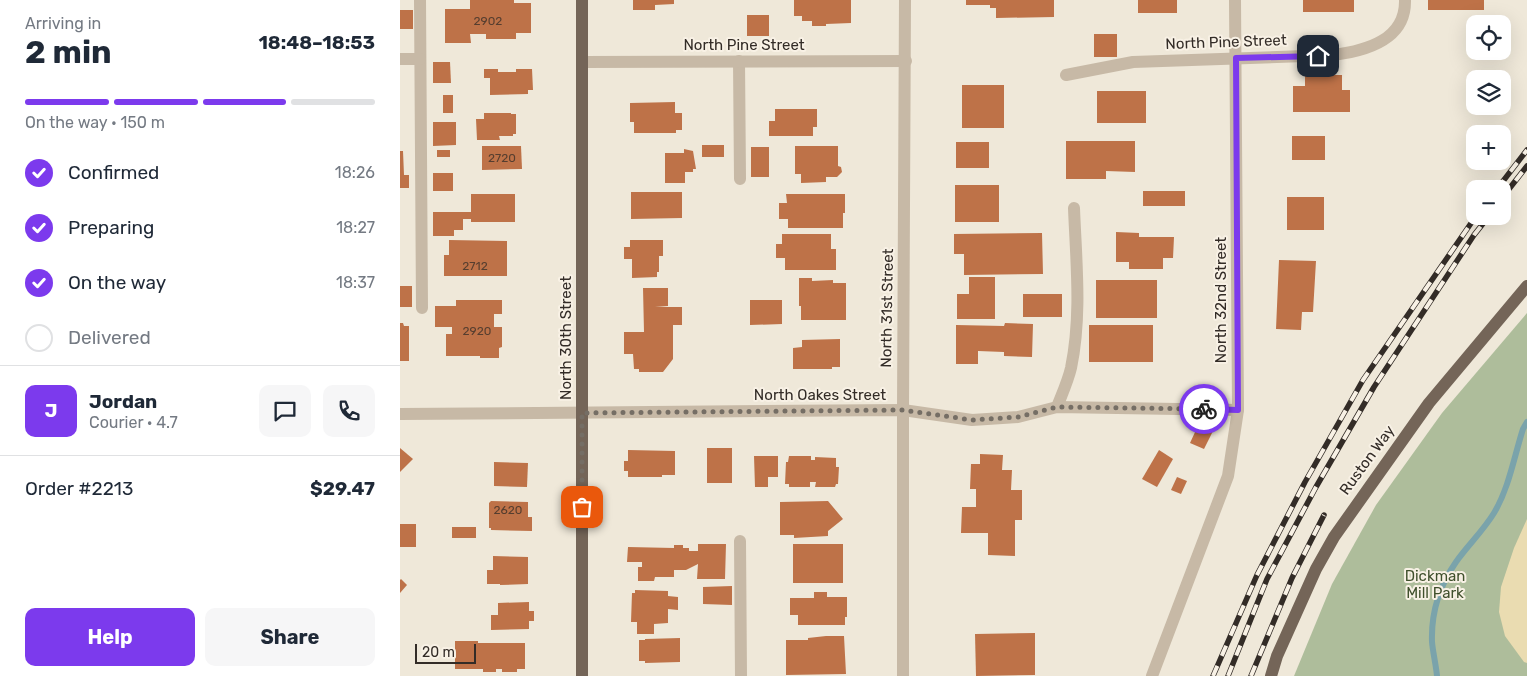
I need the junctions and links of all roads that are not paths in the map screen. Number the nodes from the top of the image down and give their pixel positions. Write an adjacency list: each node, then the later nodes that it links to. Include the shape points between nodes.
1 (420, 0): 8 (street)
2 (582, 0): 11 (main road, North 30th Street)
3 (906, 0): 10 (street, North 31st Street)
4 (1236, 0): 6 (street, North 32nd Street)
5 (1405, 0): 6 (street, North Pine Street, via 1402,21 1396,29 1386,39 1363,49 1345,54)
6 (1236, 58): 12 (street, North Pine Street, via 1133,62); 19 (street, North 32nd Street)
7 (400, 59): 8 (street)
8 (420, 59): 16 (street)
9 (739, 61): 10 (street, North Pine Street); 11 (street, North Pine Street); 13 (street)
10 (906, 61): 18 (street, North 31st Street)
11 (583, 62): 20 (main road, North 30th Street)
12 (1066, 75)
13 (740, 179)
14 (1074, 208): 17 (street, via 1079,303 1070,369)
15 (1527, 286): 27 (main road, Ruston Way, via 1429,404 1334,536 1316,569)
16 (422, 308)
17 (1057, 407): 18 (street, North Oakes Street, via 1018,417 972,420); 19 (street, North Oakes Street)
18 (903, 410): 20 (street, North Oakes Street); 25 (street, North 31st Street)
19 (1238, 410): 26 (street, North 32nd Street, via 1228,476)
20 (582, 413): 21 (street, North Oakes Street); 23 (main road, North 30th Street)
21 (400, 414)
22 (740, 541): 24 (street)
23 (582, 676)
24 (742, 676)
25 (903, 676)
26 (1152, 676)
27 (1271, 676)

